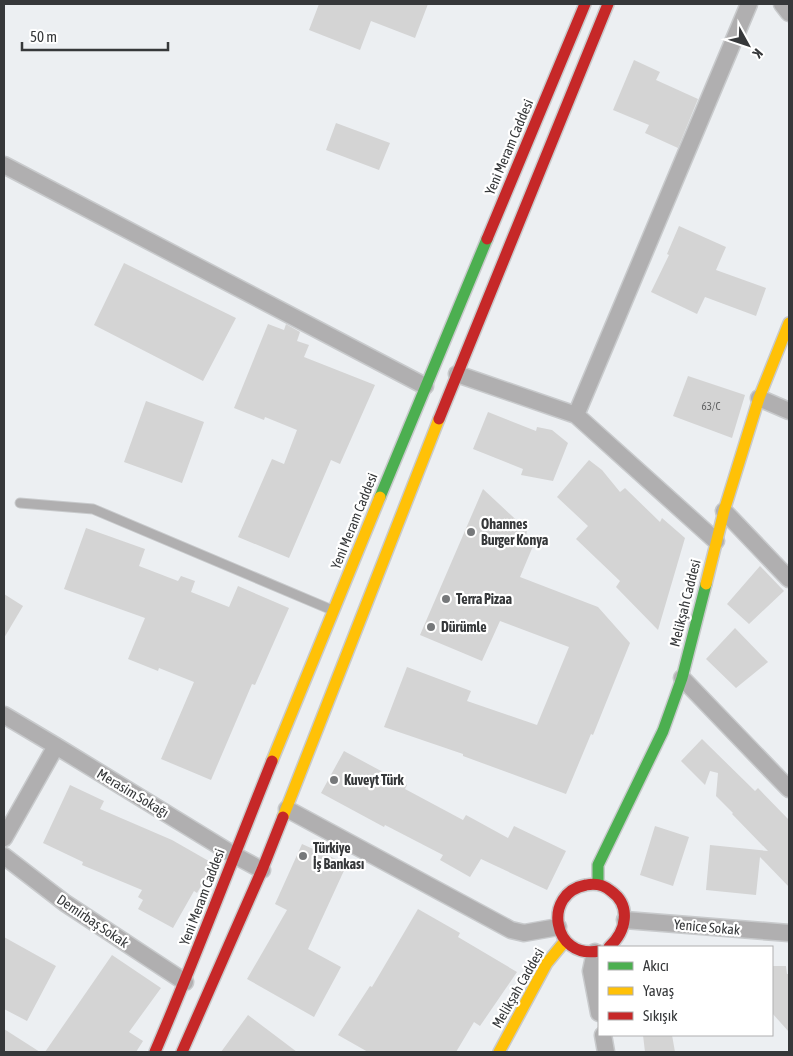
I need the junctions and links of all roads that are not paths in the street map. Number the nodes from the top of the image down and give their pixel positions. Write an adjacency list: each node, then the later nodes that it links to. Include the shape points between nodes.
1 (585, 4): 9 (main road, Yeni Meram Caddesi)
2 (608, 4): 8 (main road)
3 (750, 4): 12 (street)
4 (782, 4): 5 (street)
5 (789, 14)
6 (4, 165): 9 (street)
7 (789, 322): 10 (main road, Melikşah Caddesi)
8 (457, 374): 12 (street); 22 (main road)
9 (425, 386): 17 (main road, Yeni Meram Caddesi)
10 (758, 398): 11 (street); 14 (main road, Melikşah Caddesi)
11 (789, 411)
12 (576, 415): 15 (street)
13 (20, 503): 17 (lane, via 93,508)
14 (724, 511): 15 (main road, Melikşah Caddesi); 16 (street)
15 (716, 541): 18 (main road, Melikşah Caddesi)
16 (789, 579)
17 (334, 611): 24 (main road, Yeni Meram Caddesi)
18 (682, 678): 21 (street); 27 (main road, Melikşah Caddesi, via 663,731 598,865)
19 (4, 716): 20 (street, Merasim Sokağı)
20 (56, 746): 23 (street); 24 (street, Merasim Sokağı)
21 (789, 789)
22 (287, 809): 26 (main road); 30 (street, via 511,930)
23 (4, 838)
24 (234, 855): 26 (street, Merasim Sokağı); 34 (main road, Yeni Meram Caddesi)
25 (4, 856): 34 (street, Demirbaş Sokak, via 65,903)
26 (262, 870): 38 (main road)
27 (598, 884): 28 (main road, via 616,894 622,903); 30 (main road, via 586,884 566,895 557,916)
28 (625, 920): 29 (street, Yenice Sokak); 31 (main road, via 622,934)
29 (789, 933)
30 (562, 934): 32 (main road, via 574,948 584,952); 39 (main road, Melikşah Caddesi)
31 (609, 946)
32 (598, 950)
33 (598, 957): 35 (street, via 592,970)
34 (185, 982): 37 (main road, Yeni Meram Caddesi)
35 (598, 1007)
36 (603, 1036): 40 (street)
37 (155, 1052)
38 (182, 1052)
39 (499, 1052)
40 (606, 1052)

